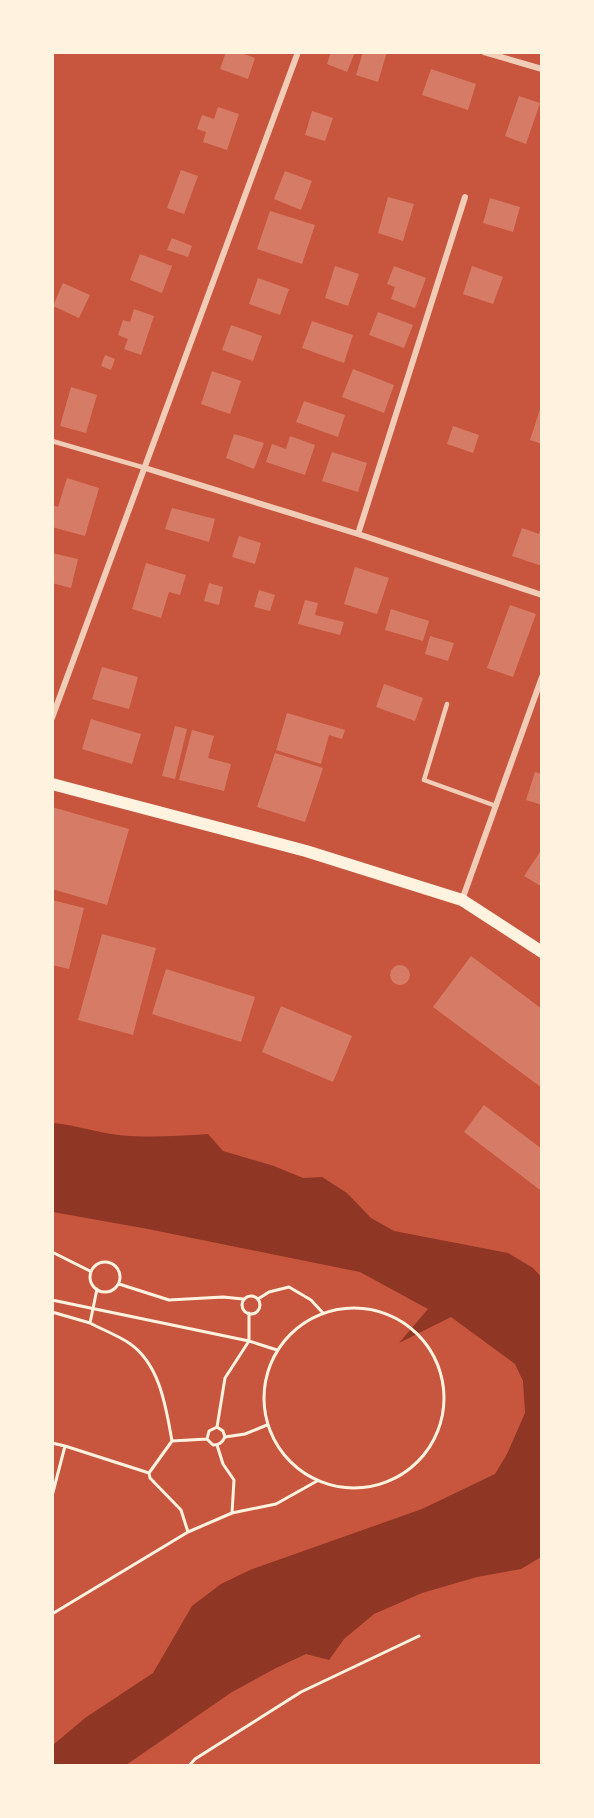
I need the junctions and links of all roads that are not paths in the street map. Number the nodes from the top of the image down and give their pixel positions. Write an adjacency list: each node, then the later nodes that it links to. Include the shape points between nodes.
1 (298, 52): 6 (street)
2 (484, 52): 3 (street)
3 (542, 69)
4 (465, 198): 7 (street)
5 (52, 441): 6 (lane)
6 (145, 468): 7 (street); 11 (street)
7 (358, 534): 8 (street)
8 (542, 595)
9 (542, 677): 13 (street)
10 (447, 704): 13 (lane, via 424,780)
11 (52, 718)
12 (52, 784): 14 (main road, via 306,851)
13 (496, 806): 14 (street)
14 (462, 900): 15 (main road)
15 (542, 952)

